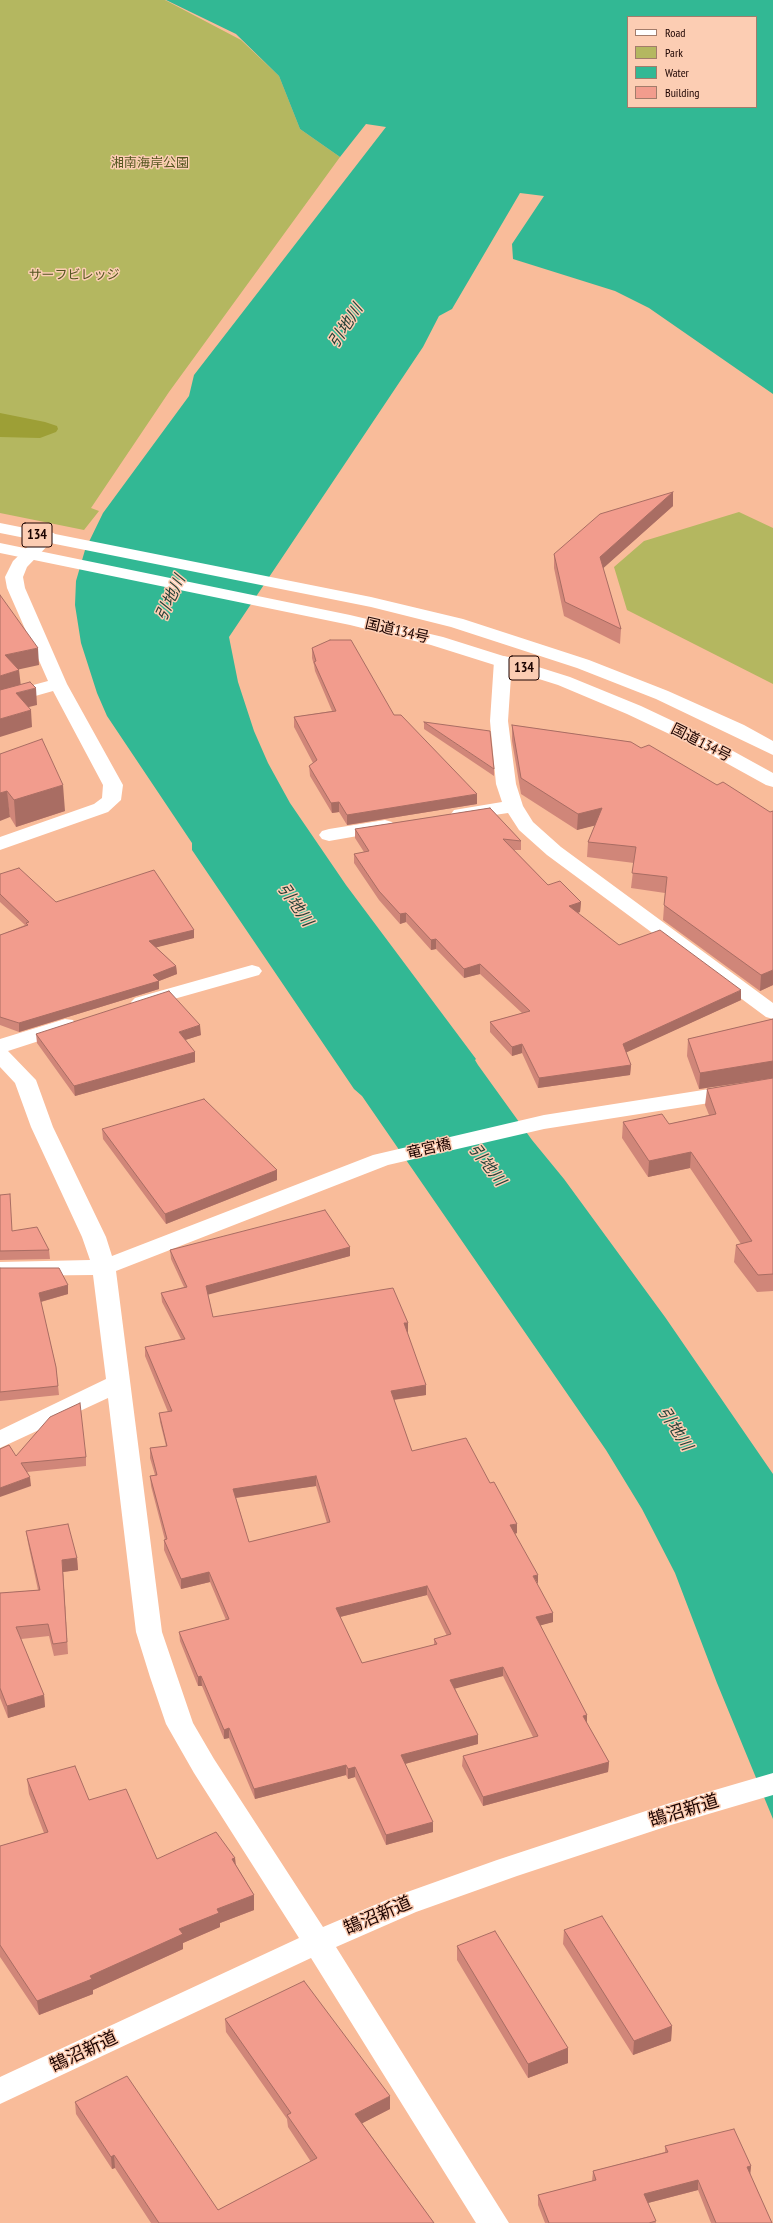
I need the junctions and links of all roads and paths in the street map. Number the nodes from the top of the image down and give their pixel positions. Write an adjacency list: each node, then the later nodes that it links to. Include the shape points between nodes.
1 (0, 528): 2 (main road, 国道134号 / 134)
2 (48, 537): 4 (main road); 8 (main road, 国道134号 / 134, via 371,602 457,624 583,664 662,695 737,729)
3 (0, 548): 4 (main road, 国道134号 / 134)
4 (30, 554): 5 (main road, 国道134号 / 134, via 437,640); 6 (main road, via 16,570 16,588)
5 (503, 661): 9 (main road, 国道134号 / 134, via 564,681 634,710 706,744); 10 (main road, via 499,721 506,784)
6 (58, 684): 7 (main road); 14 (main road, via 113,785 111,800 101,808)
7 (0, 700)
8 (773, 749)
9 (773, 781)
10 (513, 806): 11 (main road); 17 (main road, via 526,826 554,851)
11 (444, 817)
12 (406, 823): 13 (main road)
13 (329, 835)
14 (0, 844)
15 (252, 971): 16 (main road)
16 (126, 1007)
17 (773, 1013)
18 (82, 1020): 19 (main road)
19 (0, 1046)
20 (0, 1055): 22 (main road, via 25,1080 42,1127 94,1237)
21 (773, 1086): 22 (main road, 竜宮橋, via 531,1126 381,1160)
22 (104, 1267): 23 (main road); 24 (main road)
23 (0, 1269)
24 (119, 1383): 25 (main road); 27 (main road, via 150,1632 162,1677 180,1724 204,1766)
25 (0, 1440)
26 (773, 1784): 27 (main road, 鵠沼新道, via 667,1815 500,1870 406,1904)
27 (317, 1942): 28 (main road, 鵠沼新道); 29 (main road)
28 (0, 2091)
29 (493, 2223)

